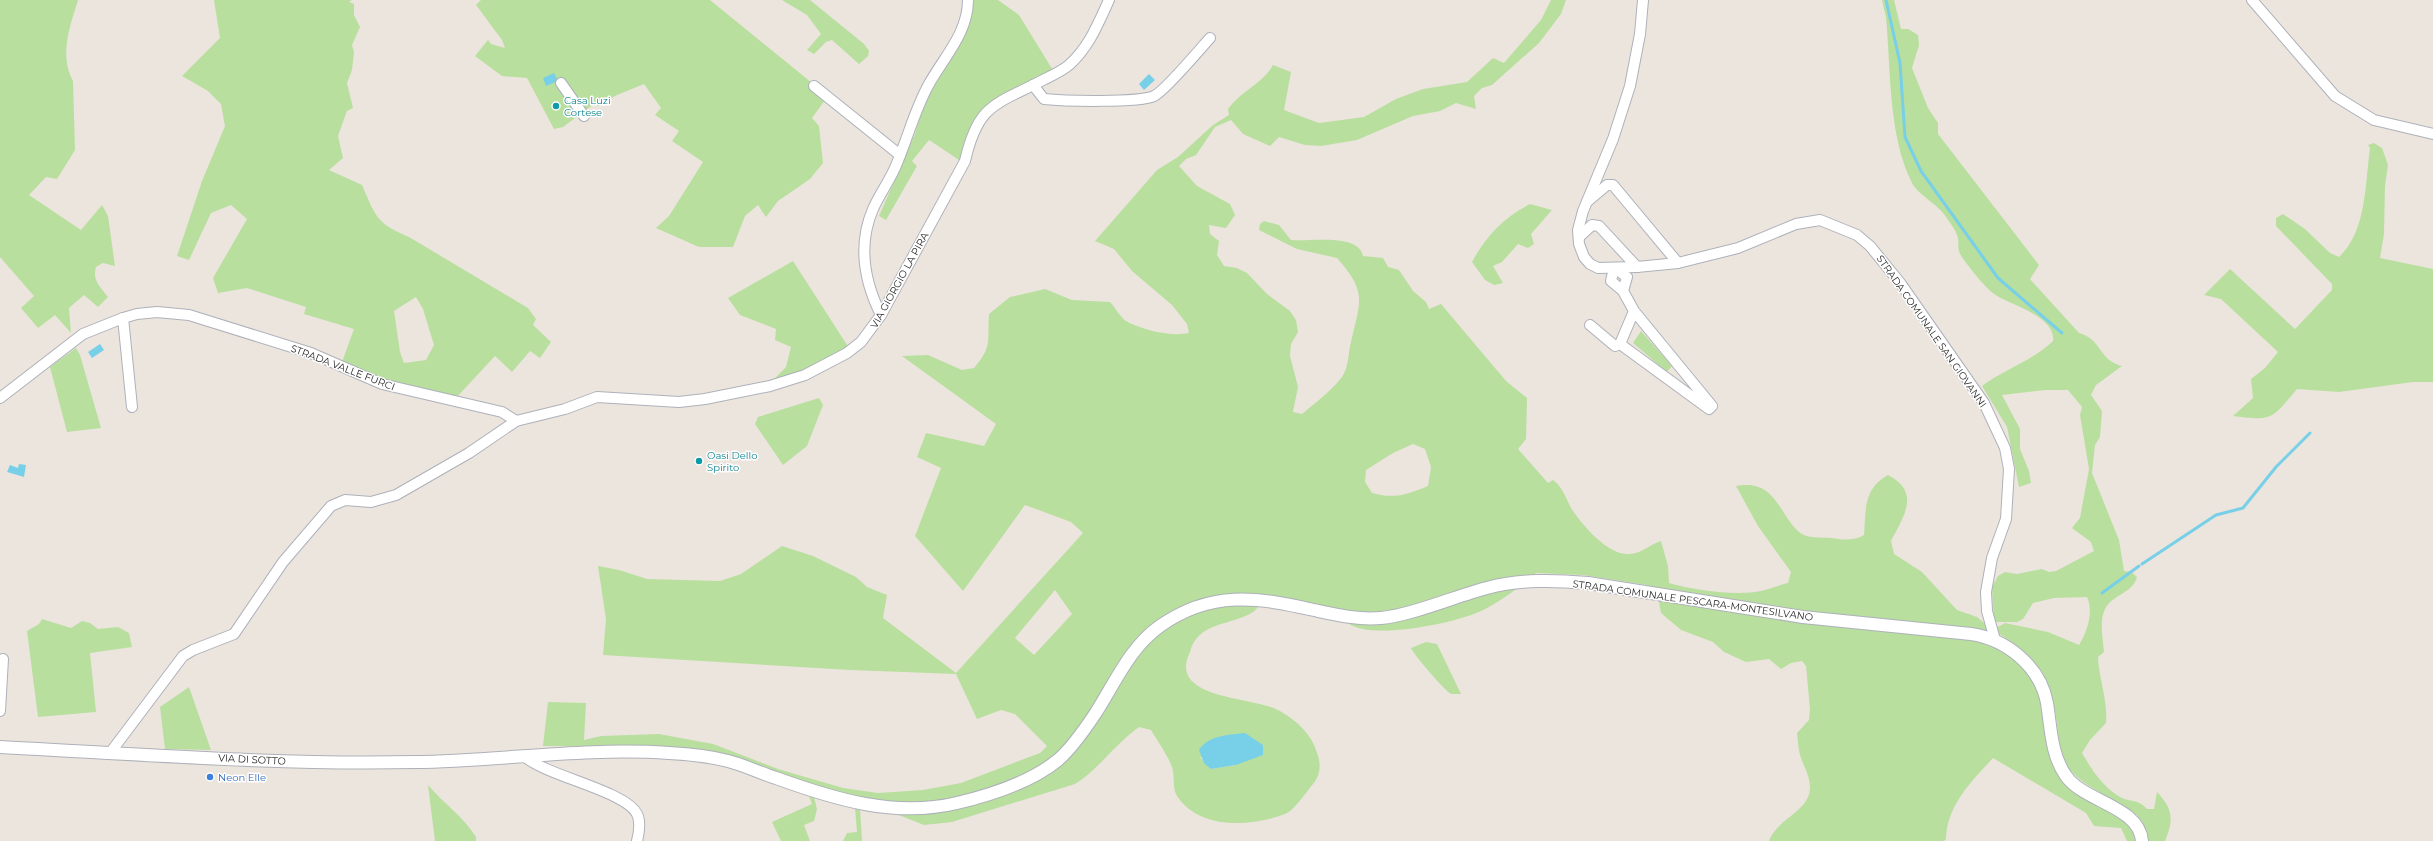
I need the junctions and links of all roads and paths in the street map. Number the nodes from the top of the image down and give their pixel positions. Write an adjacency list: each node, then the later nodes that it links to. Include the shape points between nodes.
1 (968, 0): 11 (street, via 967,15 961,31 918,106)
2 (1108, 0): 7 (street, VIA GIORGIO LA PIRA, via 1096,29 1079,55 1068,66)
3 (1643, 0): 12 (street, STRADA COMUNALE SAN GIOVANNI, via 1640,34 1630,86 1613,138)
4 (2252, 0): 10 (street, via 2335,96 2374,120)
5 (1210, 38): 7 (street, via 1155,96 1062,101 1044,99)
6 (561, 84): 9 (street)
7 (1033, 85): 18 (street, VIA GIORGIO LA PIRA, via 990,107 980,120 971,137 965,161)
8 (814, 86): 11 (street)
9 (584, 116)
10 (2433, 134)
11 (900, 155): 18 (street, via 866,230 866,276)
12 (1586, 202): 13 (street, STRADA COMUNALE SAN GIOVANNI, via 1578,230); 14 (street, via 1607,185 1613,185)
13 (1579, 237): 15 (street, via 1592,225 1599,226); 16 (street, STRADA COMUNALE SAN GIOVANNI, via 1584,257 1590,264 1598,268)
14 (1678, 263): 15 (street, STRADA COMUNALE SAN GIOVANNI); 25 (street, STRADA COMUNALE SAN GIOVANNI, via 1720,254 1796,224 1820,220 1857,235 1881,257 1984,403 2005,448 2009,469 2006,519 1992,558 1986,592 1987,611)
15 (1637, 267): 16 (street, STRADA COMUNALE SAN GIOVANNI)
16 (1614, 268): 17 (street, via 1612,281 1623,291)
17 (1634, 311): 21 (street); 21 (street, via 1712,406 1709,409)
18 (881, 315): 24 (street, VIA GIORGIO LA PIRA, via 870,332 847,353 805,375 770,386 679,402 597,397 565,409)
19 (123, 318): 22 (street, STRADA VALLE FURCI, via 83,334); 23 (street); 24 (street, STRADA VALLE FURCI, via 157,312 188,315 311,353 382,384 502,412)
20 (1590, 325): 21 (street, via 1615,346)
21 (1620, 344)
22 (0, 398)
23 (132, 407)
24 (516, 421): 29 (street, via 469,453 396,495 371,502 345,500 331,506 283,562 234,634 183,656)
25 (1995, 640): 30 (street, STRADA COMUNALE PESCARA-MONTESILVANO, via 1971,634 1803,617 1588,582 1531,581 1492,586 1386,618 1356,619 1281,602 1223,599 1198,605 1156,628 1138,646 1094,715 1058,759 1004,789 955,804 902,810 849,802 729,761 675,753 629,750); 33 (street, STRADA COMUNALE PESCARA-MONTESILVANO, via 2025,662 2039,681 2047,702 2055,753 2066,776 2084,792 2133,820)
26 (2, 659): 27 (street)
27 (0, 709)
28 (0, 747): 29 (street, VIA DI SOTTO)
29 (110, 753): 31 (street, VIA DI SOTTO, via 330,763 419,762)
30 (524, 756): 31 (street, STRADA COMUNALE PESCARA-MONTESILVANO); 32 (street, via 534,764 574,779 632,808 638,814)
31 (504, 757)
32 (637, 841)
33 (2142, 841)

